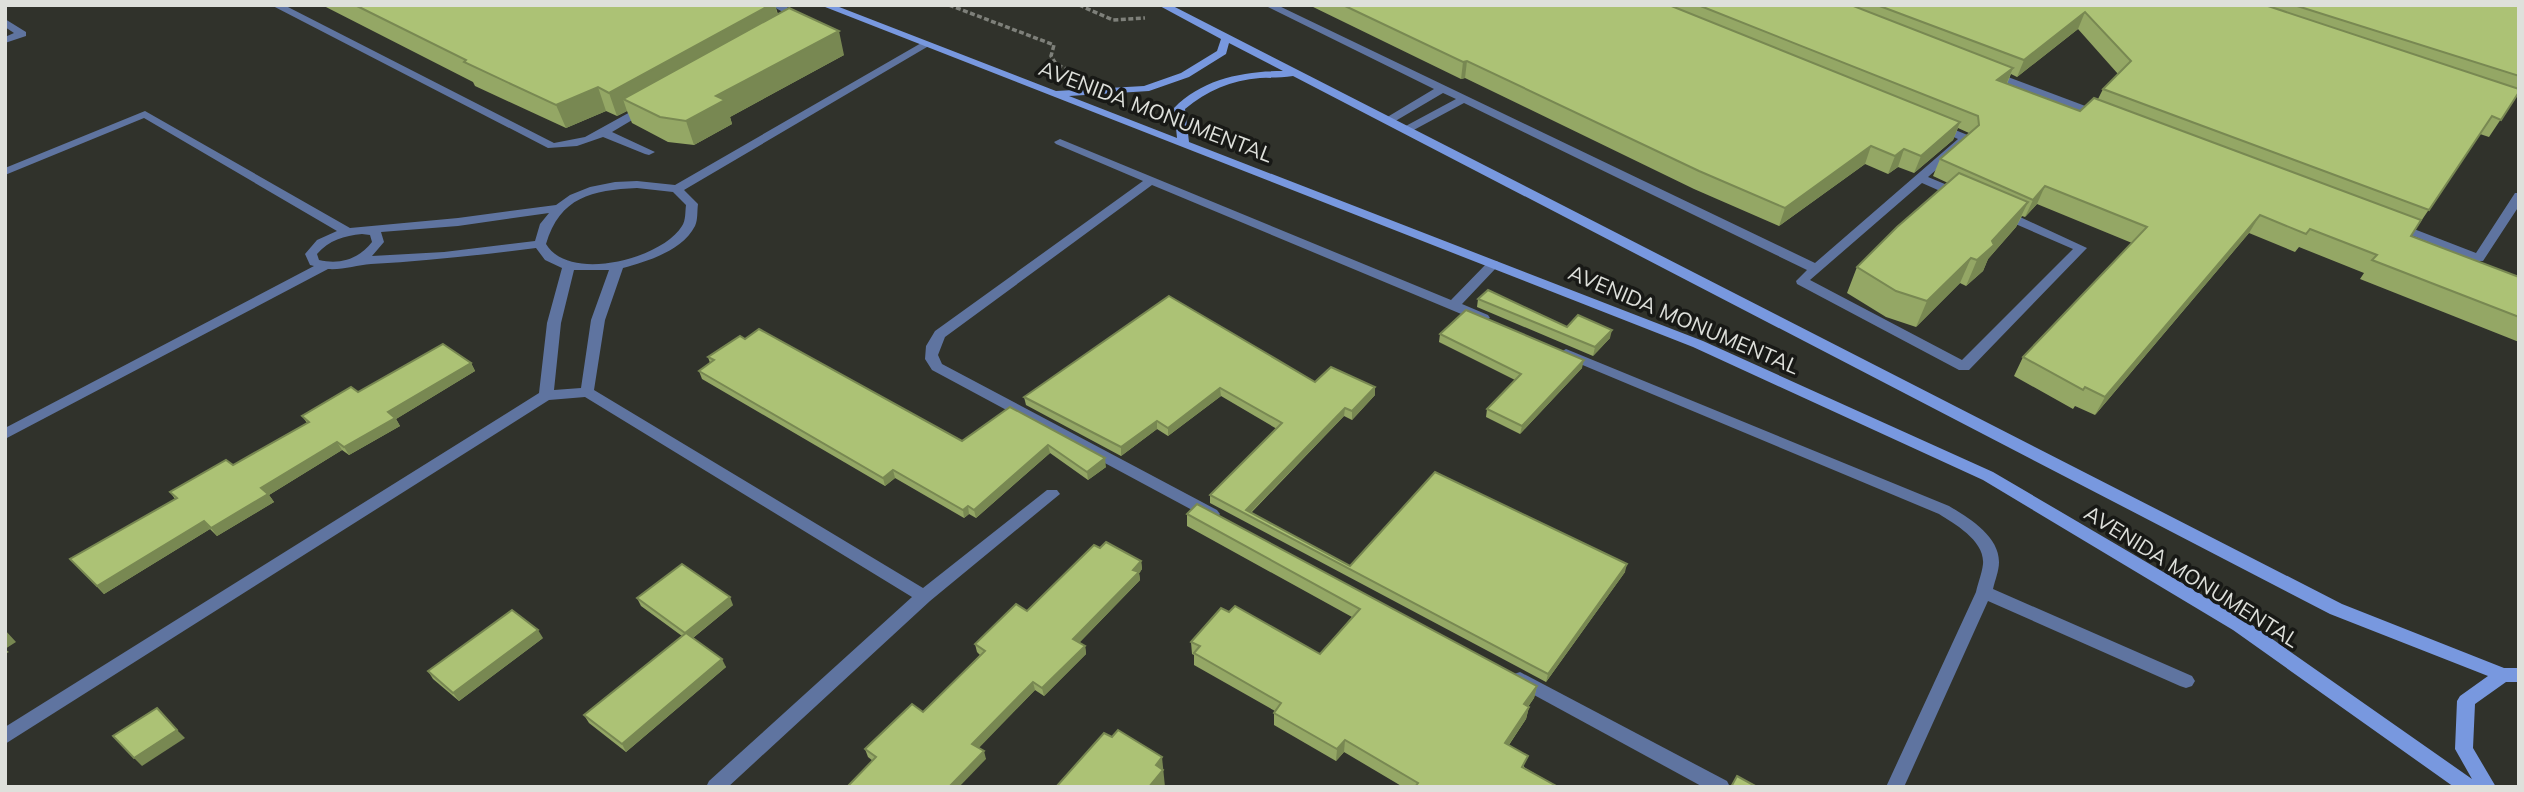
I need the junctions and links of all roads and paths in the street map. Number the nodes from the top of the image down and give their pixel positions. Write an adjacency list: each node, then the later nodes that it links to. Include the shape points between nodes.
1 (276, 5): 23 (street, via 552,146 570,147)
2 (775, 5): 8 (street, via 799,17)
3 (825, 5): 11 (street, AVENIDA MONUMENTAL)
4 (949, 5): 15 (path, via 1054,46 1051,56 1056,64)
5 (1163, 5): 9 (street, AVENIDA MONUMENTAL)
6 (1269, 5): 14 (street)
7 (5, 22): 10 (street, via 22,34)
8 (785, 30)
9 (1226, 37): 13 (street, AVENIDA MONUMENTAL); 15 (street, via 1222,52 1185,75 1145,89)
10 (5, 40)
11 (923, 45): 16 (street, AVENIDA MONUMENTAL); 30 (street)
12 (1977, 68): 20 (street)
13 (1295, 74): 19 (street, AVENIDA MONUMENTAL); 25 (street, via 1250,74 1202,89 1179,108)
14 (1441, 89): 17 (street); 19 (street)
15 (1111, 90): 16 (street)
16 (1055, 93): 25 (street, AVENIDA MONUMENTAL)
17 (1464, 99): 22 (street); 42 (street)
18 (651, 105): 23 (street)
19 (1388, 121): 22 (street, AVENIDA MONUMENTAL)
20 (2119, 122)
21 (1928, 123): 28 (street, via 1966,138)
22 (1406, 131): 54 (street, AVENIDA MONUMENTAL, via 2336,610)
23 (602, 132): 26 (street)
24 (1060, 142): 29 (street)
25 (1183, 143): 38 (street, AVENIDA MONUMENTAL)
26 (649, 152)
27 (5, 172): 35 (street, via 145,114)
28 (1920, 178): 42 (street); 42 (street, via 2081,248 1964,367 1802,281)
29 (1151, 180): 43 (street); 50 (street, via 940,334 931,358 937,367)
30 (677, 189): 32 (street, via 651,182 619,184 585,193); 41 (street, via 692,204 690,225 669,245)
31 (2519, 196): 33 (street, via 2479,258)
32 (558, 208): 34 (street); 36 (street, via 542,228)
33 (2389, 224)
34 (362, 230): 35 (street); 37 (street, via 374,233 378,242)
35 (346, 231): 39 (street, via 317,245 311,254 314,262)
36 (540, 244): 37 (street); 40 (street, via 549,257)
37 (357, 261): 39 (street)
38 (1493, 264): 43 (street); 60 (street, AVENIDA MONUMENTAL, via 1698,344 1988,476 2239,625)
39 (324, 266): 48 (street)
40 (569, 266): 41 (street); 47 (street, via 554,323)
41 (617, 266): 46 (street, via 598,320)
42 (1816, 269)
43 (1453, 306): 44 (street)
44 (1492, 322)
45 (1557, 349): 51 (street, via 1944,510 1986,547 1991,558)
46 (587, 392): 47 (street); 52 (street)
47 (546, 395): 56 (street)
48 (5, 434)
49 (1052, 494): 52 (street)
50 (1231, 524)
51 (1984, 592): 55 (street); 59 (street)
52 (924, 596): 57 (street)
53 (1501, 669): 58 (street)
54 (2511, 675): 61 (street, via 2466,701 2464,749)
55 (2186, 681)
56 (5, 736)
57 (715, 787)
58 (1721, 787)
59 (1895, 787)
60 (2469, 787)
61 (2487, 787)

